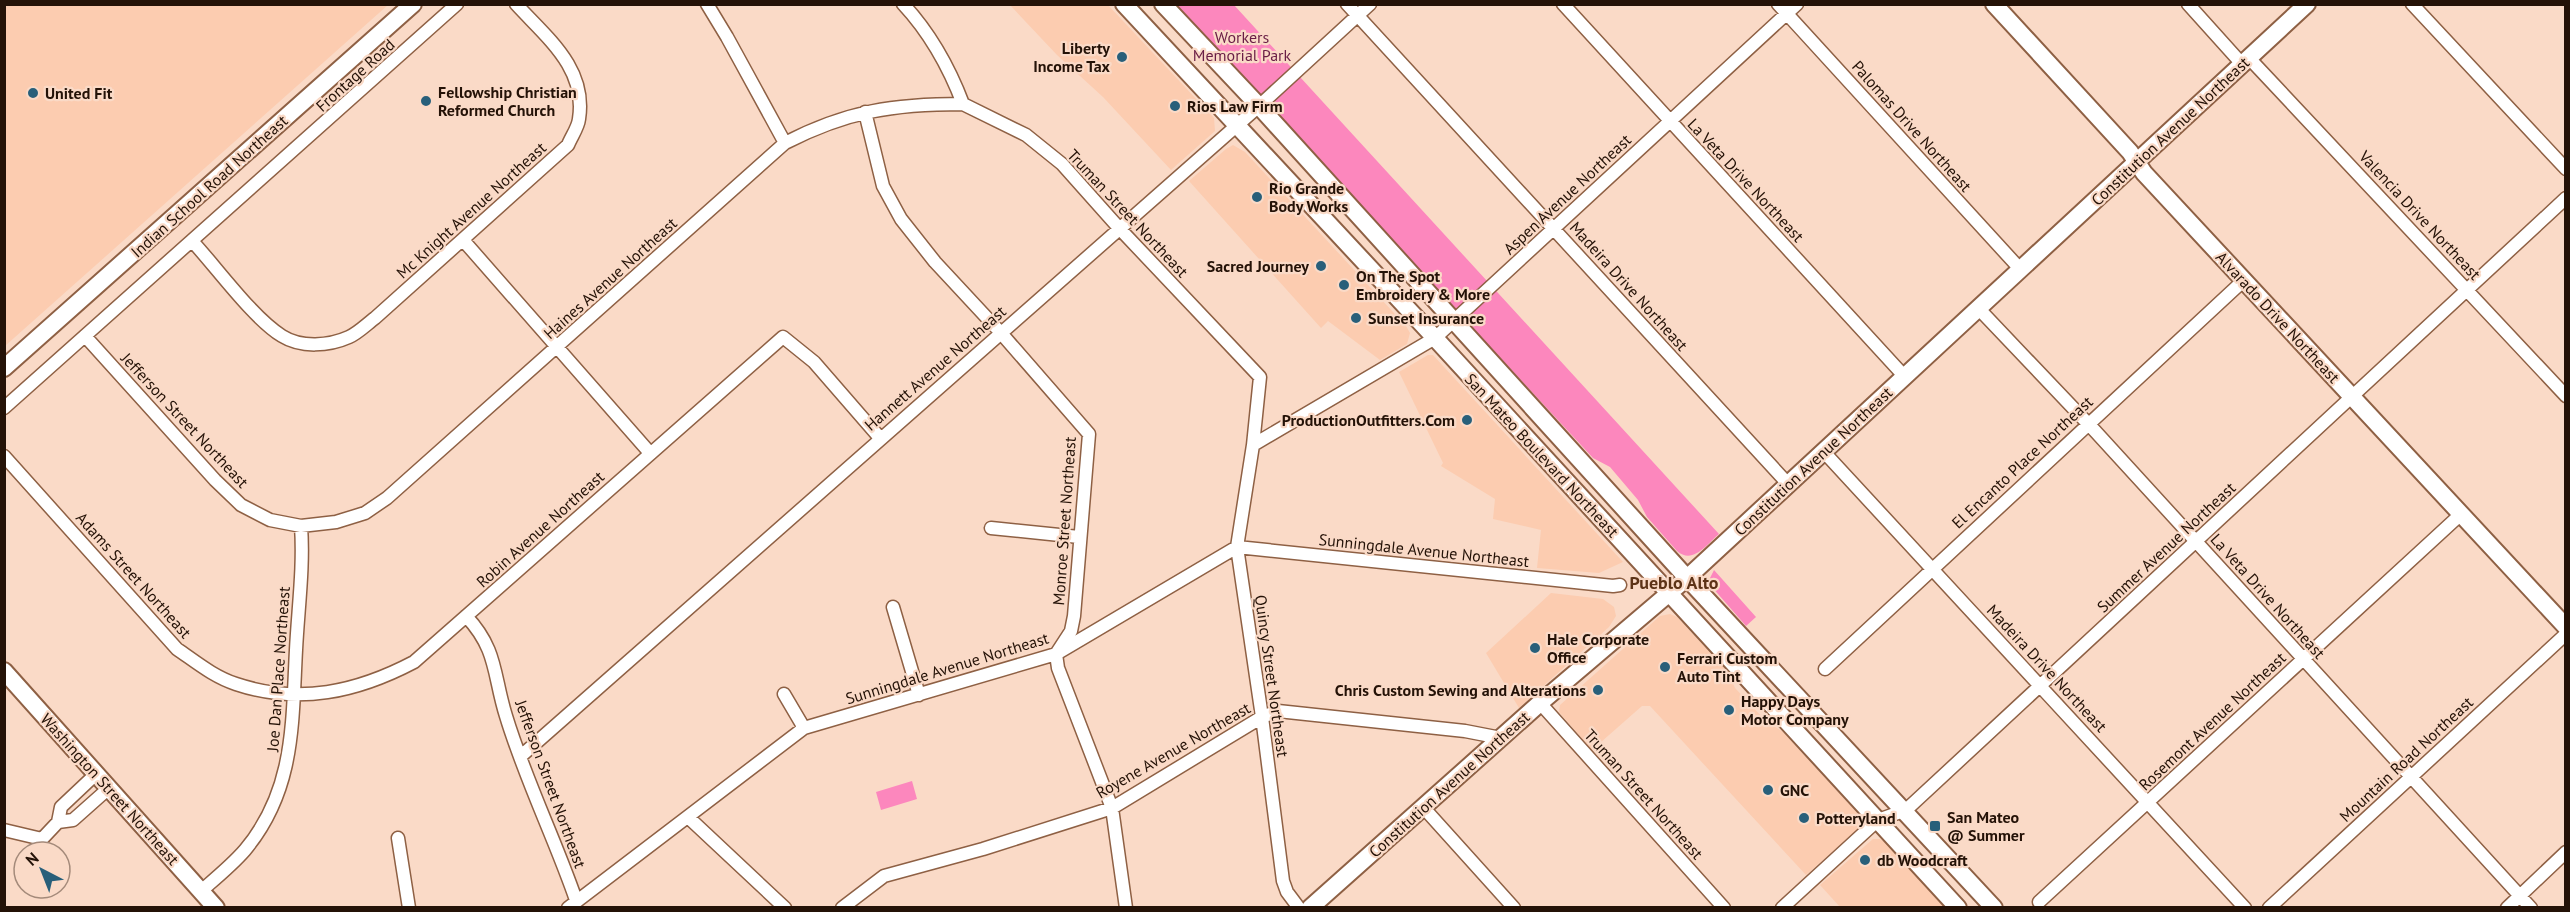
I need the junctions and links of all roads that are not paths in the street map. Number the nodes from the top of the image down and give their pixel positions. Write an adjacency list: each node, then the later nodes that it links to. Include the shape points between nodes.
1 (413, 4): 42 (street, Indian School Road Northeast)
2 (457, 4): 32 (street, Frontage Road)
3 (516, 4): 31 (street, Mc Knight Avenue Northeast, via 576,75 579,121 568,145)
4 (707, 4): 25 (street)
5 (903, 4): 20 (street, via 950,70)
6 (1124, 4): 24 (street, San Mateo Boulevard Northeast)
7 (1163, 4): 21 (street, San Mateo Boulevard Northeast)
8 (1347, 4): 18 (street, Madeira Drive Northeast)
9 (1370, 4): 18 (street, Hannett Avenue Northeast)
10 (1563, 4): 23 (street, La Veta Drive Northeast)
11 (1778, 4): 17 (street, Palomas Drive Northeast)
12 (1797, 4): 17 (street, Aspen Avenue Northeast)
13 (1994, 4): 26 (street, Alvarado Drive Northeast)
14 (2188, 4): 19 (street, Valencia Drive Northeast)
15 (2307, 4): 19 (street, Constitution Avenue Northeast)
16 (2412, 4): 27 (street)
17 (1787, 14): 23 (street, Aspen Avenue Northeast); 33 (street, Palomas Drive Northeast)
18 (1358, 16): 21 (street, Hannett Avenue Northeast); 30 (street, Madeira Drive Northeast)
19 (2246, 61): 26 (street, Constitution Avenue Northeast); 35 (street, Valencia Drive Northeast)
20 (963, 104): 22 (street, Haines Avenue Northeast, via 910,104); 29 (street, Truman Street Northeast, via 1035,142 1062,164)
21 (1259, 106): 24 (street, Hannett Avenue Northeast); 37 (street, San Mateo Boulevard Northeast)
22 (865, 112): 25 (street, Haines Avenue Northeast, via 837,119); 38 (street, Monroe Street Northeast, via 883,186 901,219)
23 (1670, 122): 30 (street, Aspen Avenue Northeast); 43 (street, La Veta Drive Northeast)
24 (1237, 125): 29 (street, Hannett Avenue Northeast); 40 (street, San Mateo Boulevard Northeast)
25 (784, 143): 41 (street, Haines Avenue Northeast)
26 (2138, 161): 33 (street, Constitution Avenue Northeast); 34 (street, Alvarado Drive Northeast, via 2144,173)
27 (2565, 169)
28 (2565, 198): 35 (street, Summer Avenue Northeast)
29 (1119, 228): 38 (street, Hannett Avenue Northeast); 49 (street, Truman Street Northeast, via 1260,377)
30 (1555, 229): 37 (street, Aspen Avenue Northeast); 53 (street, Madeira Drive Northeast)
31 (463, 240): 32 (street, Mc Knight Avenue Northeast, via 375,318 350,337 327,344 306,344 283,337); 41 (street)
32 (193, 242): 39 (street, Frontage Road)
33 (2021, 270): 36 (street, Constitution Avenue Northeast)
34 (2243, 281): 45 (street, Alvarado Drive Northeast); 47 (street, El Encanto Place Northeast)
35 (2467, 289): 44 (street, Valencia Drive Northeast); 45 (street, Summer Avenue Northeast)
36 (1979, 309): 43 (street, Constitution Avenue Northeast); 47 (street, La Veta Drive Northeast)
37 (1454, 320): 40 (street, Aspen Avenue Northeast); 61 (street, San Mateo Boulevard Northeast)
38 (1001, 333): 48 (street, Hannett Avenue Northeast); 57 (street, Monroe Street Northeast, via 1089,434)
39 (85, 336): 46 (street, Frontage Road); 55 (street, Jefferson Street Northeast, via 241,505 270,520)
40 (1435, 338): 49 (street, Aspen Avenue Northeast); 63 (street, San Mateo Boulevard Northeast)
41 (557, 347): 51 (street); 55 (street, Haines Avenue Northeast, via 387,498 365,513 336,522)
42 (4, 368)
43 (1905, 377): 50 (street, Constitution Avenue Northeast)
44 (2565, 396)
45 (2352, 397): 54 (street, Alvarado Drive Northeast); 58 (street, Summer Avenue Northeast)
46 (4, 408)
47 (2088, 423): 58 (street, La Veta Drive Northeast); 60 (street, El Encanto Place Northeast)
48 (880, 438): 51 (street, Robin Avenue Northeast, via 814,363 783,337); 80 (street, Hannett Avenue Northeast)
49 (1253, 444): 59 (street, Quincy Street Northeast)
50 (1824, 452): 53 (street, Constitution Avenue Northeast); 60 (street, Madeira Drive Northeast)
51 (650, 453): 65 (street, Robin Avenue Northeast)
52 (4, 456): 73 (street, Adams Street Northeast, via 177,649 236,684)
53 (1789, 484): 61 (street, Constitution Avenue Northeast)
54 (2460, 515): 66 (street, Alvarado Drive Northeast); 69 (street, Rosemont Avenue Northeast)
55 (301, 526): 73 (street, Joe Dan Place Northeast)
56 (991, 528): 57 (street)
57 (1079, 537): 68 (street, Monroe Street Northeast, via 1074,616 1071,631)
58 (2196, 542): 69 (street, La Veta Drive Northeast); 72 (street, Summer Avenue Northeast)
59 (1237, 547): 62 (street, Sunningdale Avenue Northeast); 68 (street, Sunningdale Avenue Northeast); 77 (street, Quincy Street Northeast)
60 (1932, 569): 70 (street, El Encanto Place Northeast); 72 (street, Madeira Drive Northeast)
61 (1687, 578): 63 (street, Constitution Avenue Northeast); 88 (street, San Mateo Boulevard Northeast)
62 (1620, 585)
63 (1670, 594): 76 (street, Constitution Avenue Northeast); 91 (street, San Mateo Boulevard Northeast)
64 (893, 608): 75 (street)
65 (466, 616): 73 (street, Robin Avenue Northeast, via 427,652 391,674 340,692); 80 (street, Jefferson Street Northeast, via 490,649 506,716)
66 (2565, 627)
67 (2565, 634): 82 (street, Mountain Road Northeast)
68 (1056, 654): 75 (street, Sunningdale Avenue Northeast); 87 (street)
69 (2303, 660): 82 (street, La Veta Drive Northeast); 85 (street, Rosemont Avenue Northeast)
70 (1825, 669)
71 (4, 671): 81 (street, Washington Street Northeast)
72 (2040, 685): 85 (street, Madeira Drive Northeast); 88 (street, Summer Avenue Northeast)
73 (293, 694): 96 (street, Joe Dan Place Northeast, via 294,721 287,766 271,811 243,852)
74 (784, 694): 78 (street)
75 (919, 695): 78 (street, Sunningdale Avenue Northeast)
76 (1540, 703): 79 (street, Constitution Avenue Northeast); 108 (street, Truman Street Northeast)
77 (1262, 717): 79 (street, Royene Avenue Northeast, via 1285,711); 87 (street, Royene Avenue Northeast); 105 (street, Quincy Street Northeast, via 1283,881)
78 (804, 728): 90 (street, Sunningdale Avenue Northeast)
79 (1501, 738): 86 (street, Constitution Avenue Northeast)
80 (521, 756): 99 (street, Jefferson Street Northeast)
81 (96, 774): 83 (street, Washington Street Northeast); 84 (street)
82 (2412, 775): 97 (street, La Veta Drive Northeast); 113 (street, Mountain Road Northeast)
83 (109, 788): 89 (street); 96 (street, Washington Street Northeast)
84 (66, 802): 89 (street); 92 (street)
85 (2149, 803): 98 (street, Rosemont Avenue Northeast); 112 (street, Madeira Drive Northeast)
86 (1423, 807): 106 (street, Constitution Avenue Northeast); 107 (street)
87 (1112, 808): 103 (street, Royene Avenue Northeast, via 885,876); 104 (street)
88 (1906, 810): 91 (street, Summer Avenue Northeast); 111 (street, San Mateo Boulevard Northeast)
89 (78, 816): 92 (street)
90 (689, 818): 99 (street, Sunningdale Avenue Northeast); 102 (street)
91 (1878, 820): 109 (street, Summer Avenue Northeast); 110 (street, San Mateo Boulevard Northeast)
92 (58, 822): 93 (street, via 42,839)
93 (4, 830)
94 (398, 838): 101 (street)
95 (2565, 852): 97 (street)
96 (201, 891): 100 (street, Washington Street Northeast)
97 (2520, 896): 114 (street); 115 (street, La Veta Drive Northeast)
98 (2039, 902)
99 (572, 904)
100 (216, 908)
101 (409, 908)
102 (785, 908)
103 (842, 908)
104 (1126, 908)
105 (1299, 908)
106 (1310, 908)
107 (1514, 908)
108 (1724, 908)
109 (1782, 908)
110 (1958, 908)
111 (1994, 908)
112 (2245, 908)
113 (2269, 908)
114 (2507, 908)
115 (2531, 908)

